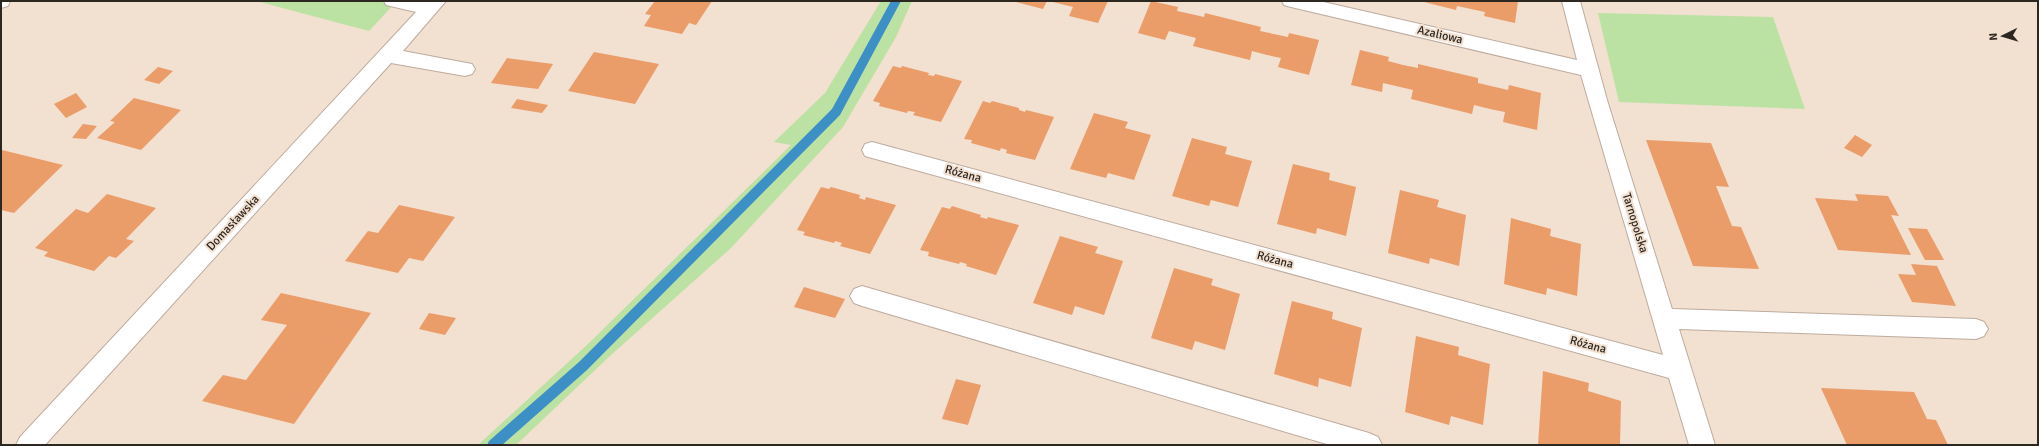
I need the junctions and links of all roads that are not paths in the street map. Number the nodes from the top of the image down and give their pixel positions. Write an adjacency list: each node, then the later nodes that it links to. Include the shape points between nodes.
1 (393, 1): 4 (street)
2 (1291, 1): 7 (street, Azaliowa)
3 (1571, 1): 7 (street, Tarnopolska)
4 (433, 5): 5 (street, Domasławska)
5 (388, 56): 6 (street); 13 (street, Domasławska)
6 (465, 70)
7 (1588, 70): 10 (street, Tarnopolska)
8 (872, 150): 12 (street, Różana)
9 (862, 296): 14 (street)
10 (1664, 319): 11 (street); 12 (street, Tarnopolska)
11 (1976, 329)
12 (1679, 370): 15 (street, Tarnopolska)
13 (28, 445)
14 (1369, 445)
15 (1702, 445)

